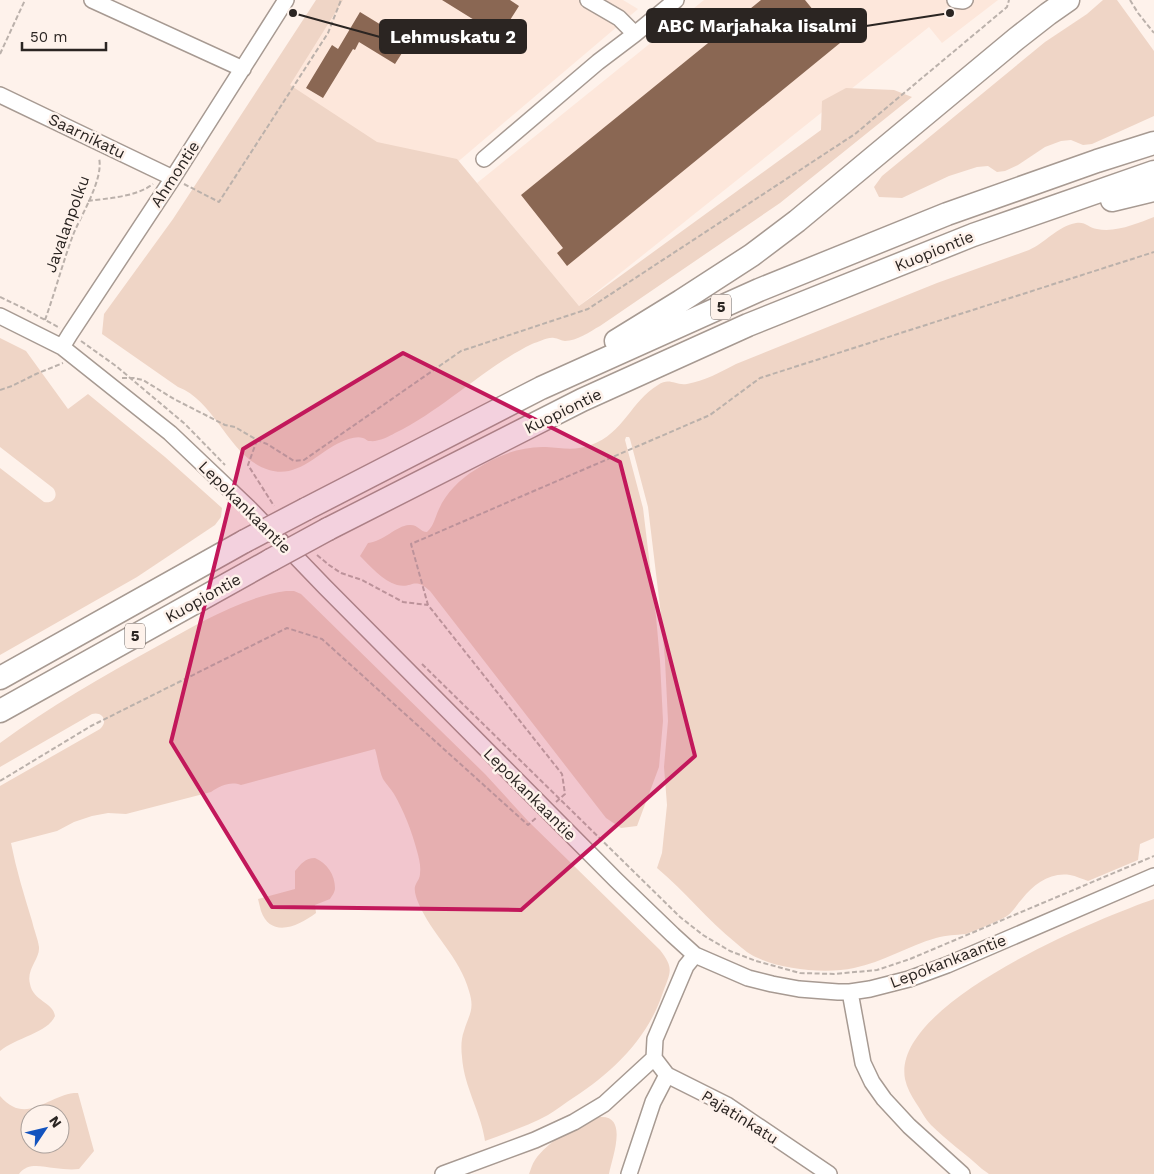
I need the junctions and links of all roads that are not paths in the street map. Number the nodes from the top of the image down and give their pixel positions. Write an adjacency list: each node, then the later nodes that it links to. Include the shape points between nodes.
1 (92, 0): 9 (street)
2 (286, 0): 9 (street, Ahmontie)
3 (588, 0): 8 (street, via 619,18)
4 (676, 0): 8 (street)
5 (955, 0): 6 (street)
6 (965, 0)
7 (1068, 0): 19 (highway, via 1016,38 752,255)
8 (635, 34): 12 (street)
9 (243, 69): 14 (street, Ahmontie)
10 (0, 95): 14 (street, Saarnikatu)
11 (1154, 143): 19 (highway, Kuopiontie / 5, via 947,214 759,290)
12 (484, 159)
13 (1154, 172): 16 (highway, Kuopiontie / 5)
14 (168, 176): 18 (street, Ahmontie)
15 (1154, 190): 16 (highway)
16 (973, 235): 21 (highway, Kuopiontie / 5, bridge, via 748,326 591,396 328,529)
17 (0, 316): 18 (street, Lepokankaantie)
18 (66, 340): 23 (street, Lepokankaantie, via 250,509 546,810)
19 (541, 388): 20 (highway, Kuopiontie / 5, bridge, via 245,541)
20 (0, 678)
21 (0, 712)
22 (1154, 876): 24 (street, Lepokankaantie, via 947,965 909,979)
23 (695, 955): 24 (street, Lepokankaantie, via 748,978 772,984); 25 (street, via 686,966 656,1039)
24 (850, 992): 30 (street, via 863,1063 872,1082 909,1126)
25 (654, 1058): 26 (street, Pajatinkatu); 27 (street, via 604,1104 574,1122)
26 (667, 1075): 28 (street, via 653,1102); 29 (street, Pajatinkatu, via 727,1105)
27 (443, 1174)
28 (629, 1174)
29 (829, 1174)
30 (962, 1174)

